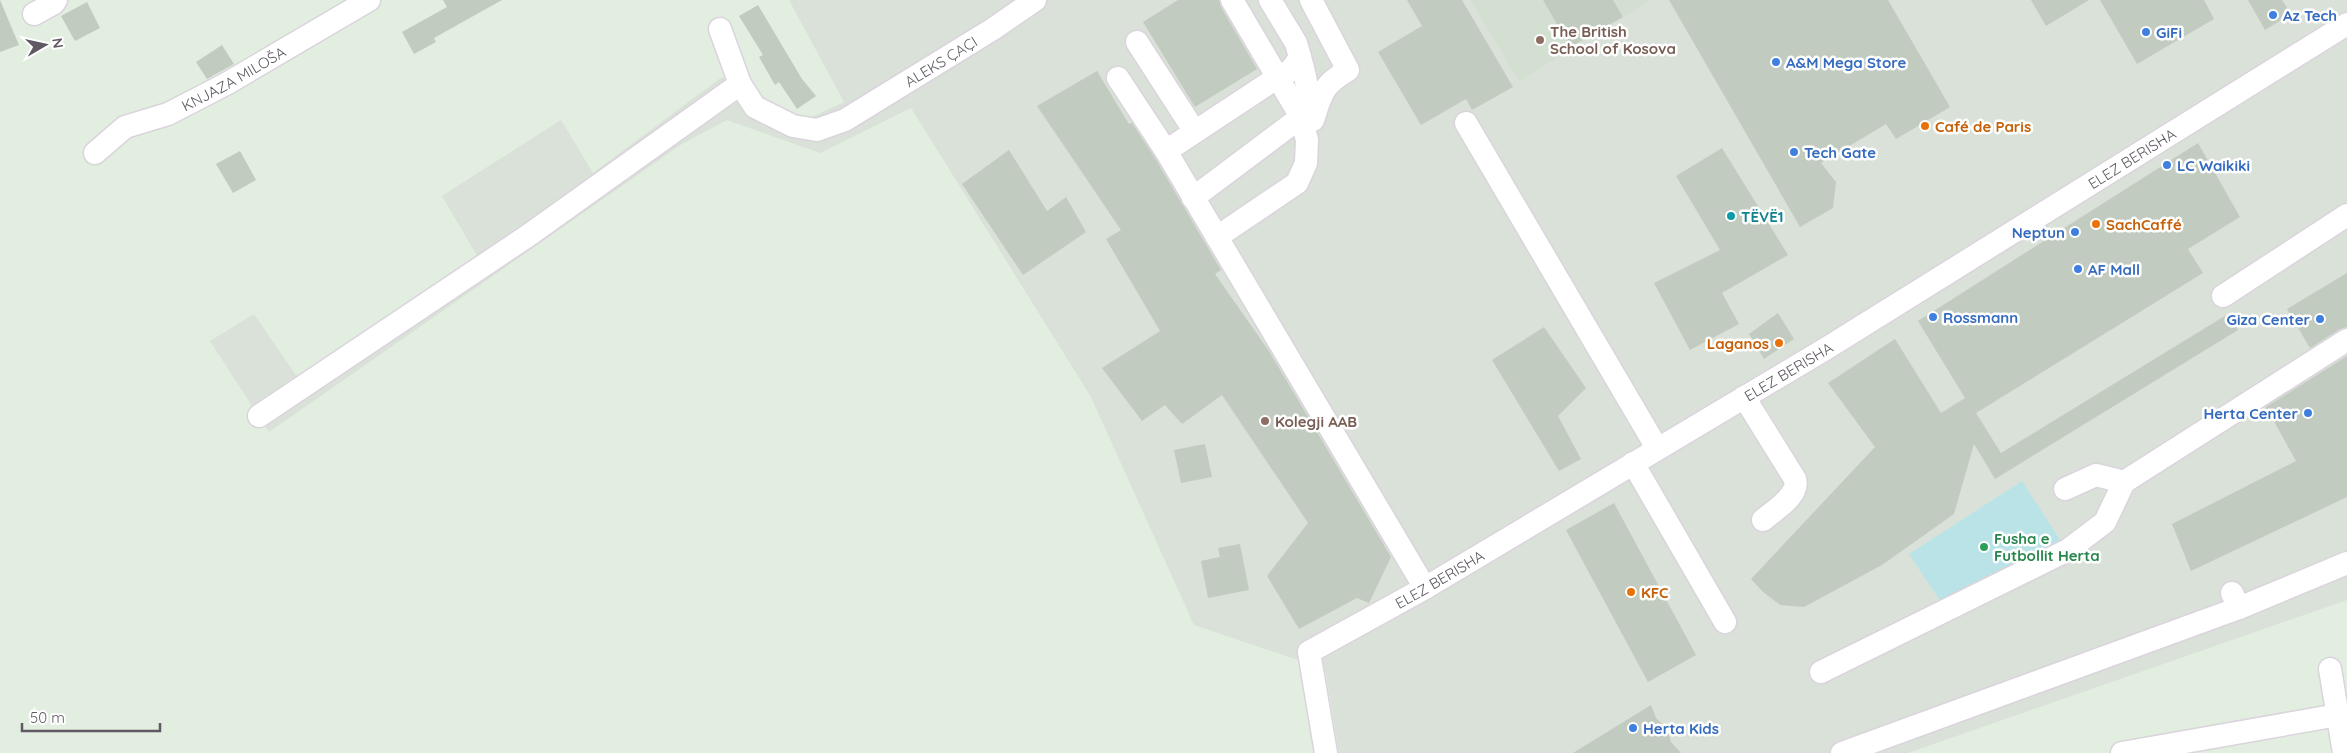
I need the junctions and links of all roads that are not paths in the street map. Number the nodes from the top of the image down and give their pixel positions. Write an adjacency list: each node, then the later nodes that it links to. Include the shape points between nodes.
1 (56, 0): 7 (street)
2 (369, 0): 20 (street, KNJAZA MILOŠA, via 226,84 168,114 125,127)
3 (1035, 0): 14 (street, ALEKS ÇAÇI, via 845,120 817,130 793,126 755,107)
4 (1232, 0): 12 (street)
5 (1270, 0): 11 (street, via 1296,43)
6 (1311, 0): 18 (street, via 1348,70 1331,80 1322,92)
7 (34, 14)
8 (2347, 24): 26 (street, ELEZ BERISHA)
9 (720, 29): 14 (street, ALEKS ÇAÇI)
10 (1137, 42): 17 (street)
11 (1300, 57): 12 (street, via 1288,74); 15 (street, via 1307,93 1306,110)
12 (1278, 77): 15 (street); 17 (street)
13 (1118, 78): 19 (street)
14 (740, 84): 27 (street, via 529,235)
15 (1301, 117): 18 (street); 21 (street)
16 (1466, 123): 28 (street)
17 (1194, 132): 19 (street)
18 (1307, 140): 23 (street, via 1306,162 1296,183)
19 (1166, 151): 21 (street)
20 (95, 153)
21 (1194, 198): 23 (street)
22 (2347, 214): 24 (street)
23 (1217, 237): 34 (street)
24 (2223, 296)
25 (2347, 340): 30 (street)
26 (1744, 397): 28 (street, ELEZ BERISHA); 32 (street, via 1797,486 1795,492)
27 (259, 416)
28 (1657, 448): 29 (street, ELEZ BERISHA)
29 (1632, 463): 34 (street, ELEZ BERISHA); 35 (street)
30 (2124, 482): 31 (street, via 2096,475); 37 (street, via 2105,522 2068,550)
31 (2065, 489)
32 (1763, 520)
33 (2347, 563): 40 (street, via 2235,601)
34 (1425, 588): 39 (street, ELEZ BERISHA, via 1309,652)
35 (1725, 622)
36 (2330, 669): 38 (street)
37 (1821, 672)
38 (2338, 715): 41 (street); 42 (street)
39 (1326, 753)
40 (1842, 753)
41 (2122, 753)
42 (2344, 753)

